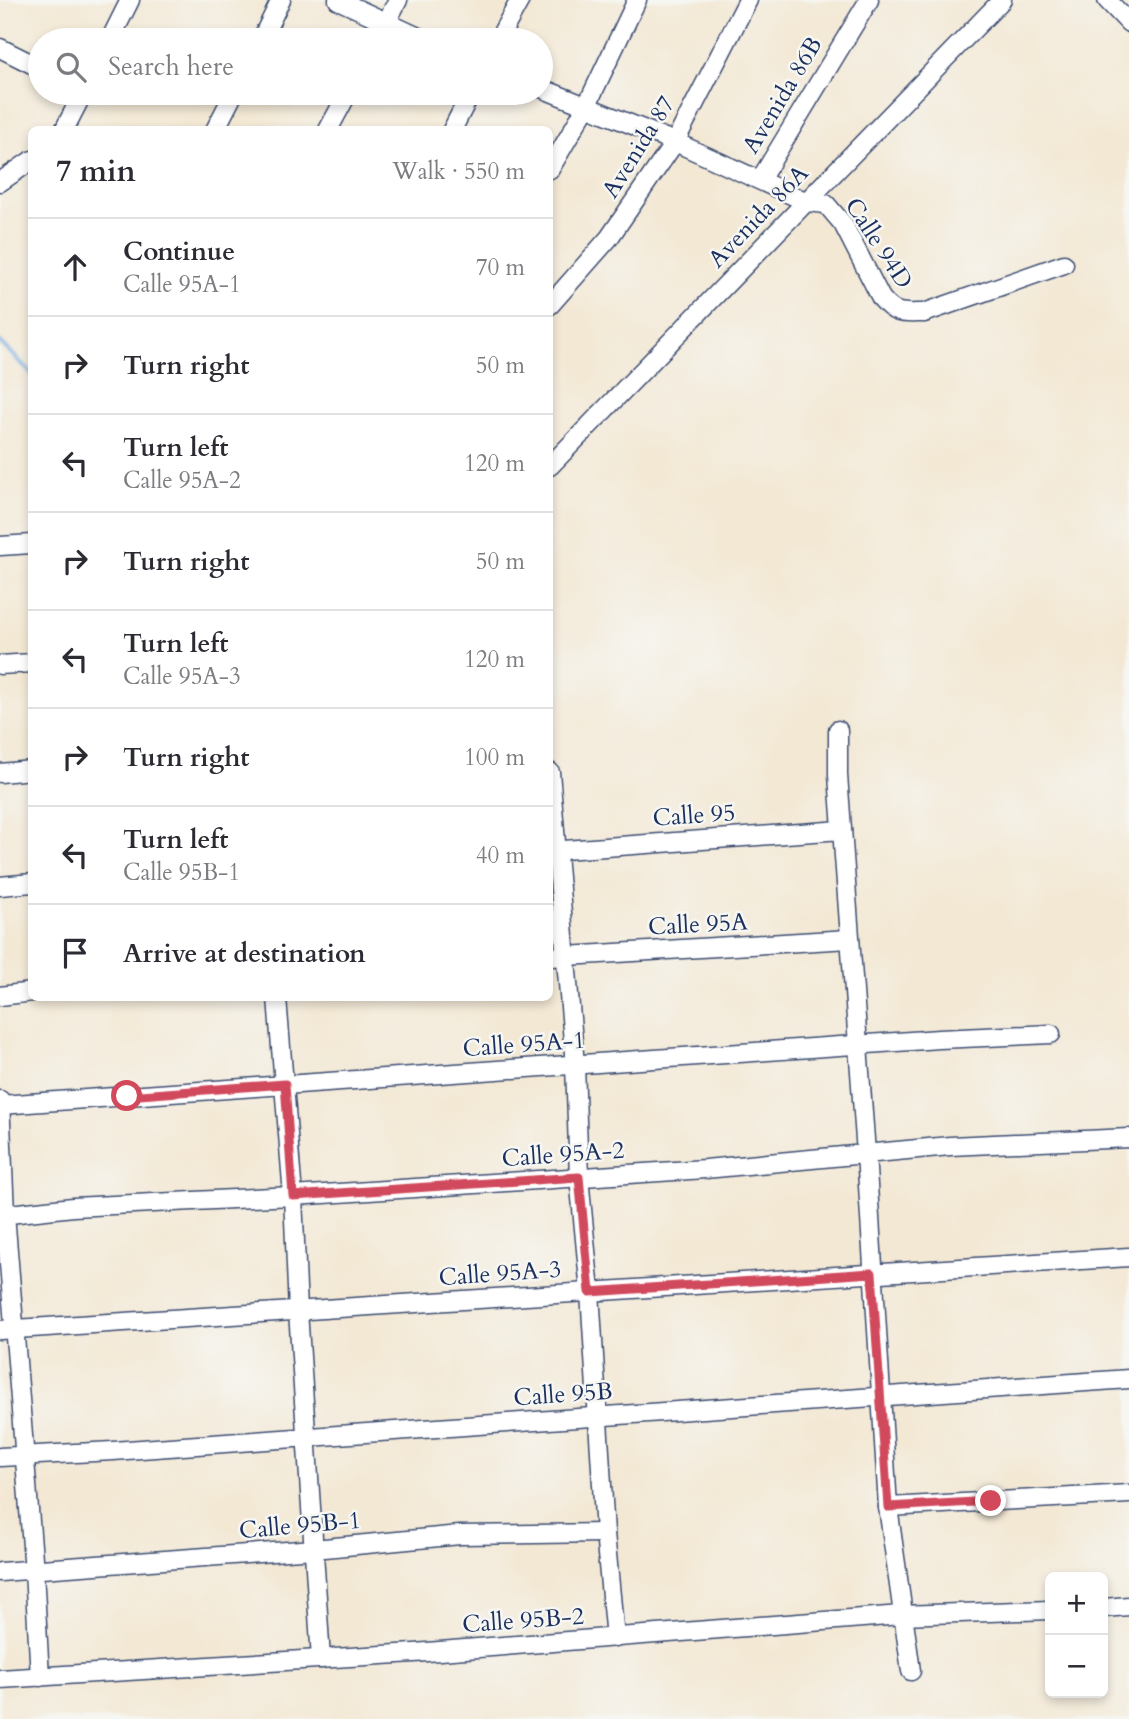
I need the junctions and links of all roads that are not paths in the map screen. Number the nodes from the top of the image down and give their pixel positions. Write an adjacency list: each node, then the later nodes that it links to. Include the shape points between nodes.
1 (130, 0): 13 (street)
2 (281, 0): 14 (street)
3 (338, 0): 12 (street)
4 (398, 0): 12 (street)
5 (520, 0): 17 (street)
6 (637, 0): 25 (street)
7 (748, 0): 30 (street, Avenida 87)
8 (869, 0): 33 (street, Avenida 86B)
9 (1002, 0): 35 (street, Avenida 86A)
10 (1107, 0): 11 (street)
11 (1129, 23)
12 (386, 24): 15 (street); 16 (street)
13 (116, 28)
14 (267, 28)
15 (384, 28)
16 (396, 28)
17 (505, 28)
18 (0, 48): 19 (street)
19 (28, 62)
20 (553, 93): 25 (street, Calle 94D)
21 (77, 105): 26 (street)
22 (228, 105): 27 (street)
23 (342, 105): 28 (street)
24 (465, 105): 29 (street)
25 (586, 107): 30 (street, Calle 94D); 32 (street)
26 (66, 126)
27 (217, 126)
28 (330, 126)
29 (454, 126)
30 (675, 142): 33 (street, Calle 94D); 37 (street, Avenida 87, via 609,238)
31 (28, 163): 34 (street)
32 (553, 164)
33 (760, 180): 35 (street, Calle 94D)
34 (0, 183)
35 (807, 202): 36 (street, Calle 94D, via 826,204 832,210 881,298 900,313 924,313); 38 (street, Avenida 86A)
36 (1064, 264)
37 (553, 302)
38 (553, 463)
39 (28, 544): 40 (street)
40 (0, 546)
41 (28, 663): 42 (street)
42 (0, 665)
43 (838, 730): 46 (street)
44 (28, 771): 45 (street)
45 (0, 773)
46 (842, 830): 47 (street, Calle 95); 50 (street)
47 (553, 850): 51 (street)
48 (28, 883): 49 (street)
49 (0, 886)
50 (849, 939): 51 (street, Calle 95A); 56 (street)
51 (557, 956): 57 (street)
52 (28, 992): 53 (street)
53 (0, 996)
54 (277, 1001): 58 (street)
55 (1051, 1034): 56 (street, Calle 95A-1)
56 (857, 1046): 57 (street, Calle 95A-1); 61 (street)
57 (575, 1065): 58 (street, Calle 95A-1); 62 (street)
58 (285, 1084): 59 (street, Calle 95A-1); 63 (street)
59 (0, 1103): 64 (street)
60 (1129, 1138): 61 (street, Calle 95A-2)
61 (866, 1153): 62 (street, Calle 95A-2); 66 (street)
62 (579, 1177): 63 (street, Calle 95A-2); 67 (street)
63 (293, 1196): 64 (street, Calle 95A-2); 68 (street)
64 (3, 1214): 69 (street)
65 (1129, 1257): 66 (street, Calle 95A-3)
66 (872, 1273): 67 (street, Calle 95A-3); 71 (street)
67 (590, 1292): 68 (street, Calle 95A-3); 72 (street)
68 (298, 1311): 69 (street, Calle 95A-3); 73 (street)
69 (7, 1330): 74 (street)
70 (1129, 1379): 71 (street, Calle 95B)
71 (881, 1396): 72 (street, Calle 95B); 77 (street)
72 (597, 1416): 73 (street, Calle 95B); 78 (street)
73 (308, 1437): 74 (street, Calle 95B); 79 (street)
74 (23, 1456): 75 (street, Calle 95B); 80 (street)
75 (0, 1457)
76 (1129, 1494): 77 (street)
77 (888, 1507): 85 (street)
78 (604, 1533): 79 (street, Calle 95B-1, via 460,1535); 86 (street)
79 (314, 1549): 80 (street, Calle 95B-1); 87 (street)
80 (34, 1571): 81 (street, Calle 95B-1); 89 (street)
81 (0, 1572)
82 (1129, 1606): 83 (street)
83 (1108, 1608)
84 (1045, 1610): 85 (street, Calle 95B-2)
85 (901, 1615): 86 (street, Calle 95B-2); 88 (street)
86 (615, 1638): 87 (street, Calle 95B-2)
87 (321, 1659): 89 (street, Calle 95B-2)
88 (911, 1671)
89 (40, 1677): 90 (street, Calle 95B-2)
90 (0, 1679)

